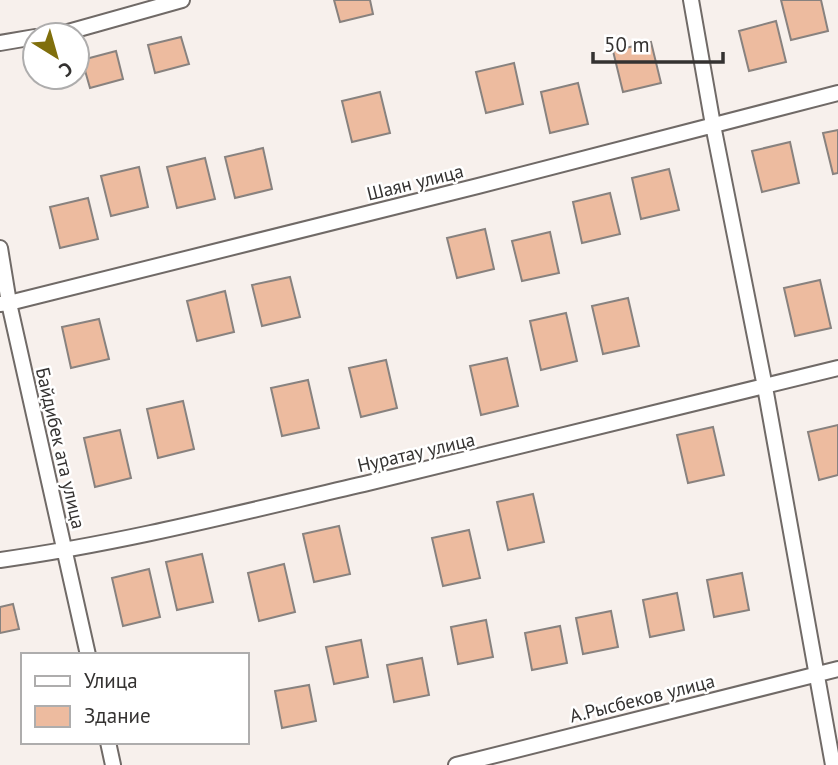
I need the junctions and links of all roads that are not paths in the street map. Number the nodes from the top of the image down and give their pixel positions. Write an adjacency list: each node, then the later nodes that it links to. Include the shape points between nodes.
1 (182, 0): 3 (street)
2 (691, 0): 7 (street)
3 (91, 26)
4 (21, 39): 5 (street)
5 (0, 43)
6 (838, 93): 7 (street, Шаян улица)
7 (713, 125): 9 (street, Шаян улица); 11 (street)
8 (0, 248): 9 (street, Байдибек ата улица)
9 (5, 303): 12 (street, Байдибек ата улица)
10 (838, 368): 11 (street, Нуратау улица)
11 (765, 387): 12 (street, Нуратау улица); 16 (street)
12 (65, 551): 13 (street, Нуратау улица); 14 (street, Байдибек ата улица)
13 (0, 560)
14 (88, 653)
15 (838, 669): 16 (street, А.Рысбеков улица)
16 (818, 674): 19 (street, А.Рысбеков улица); 20 (street)
17 (108, 744): 18 (street)
18 (113, 765)
19 (456, 765)
20 (833, 765)

